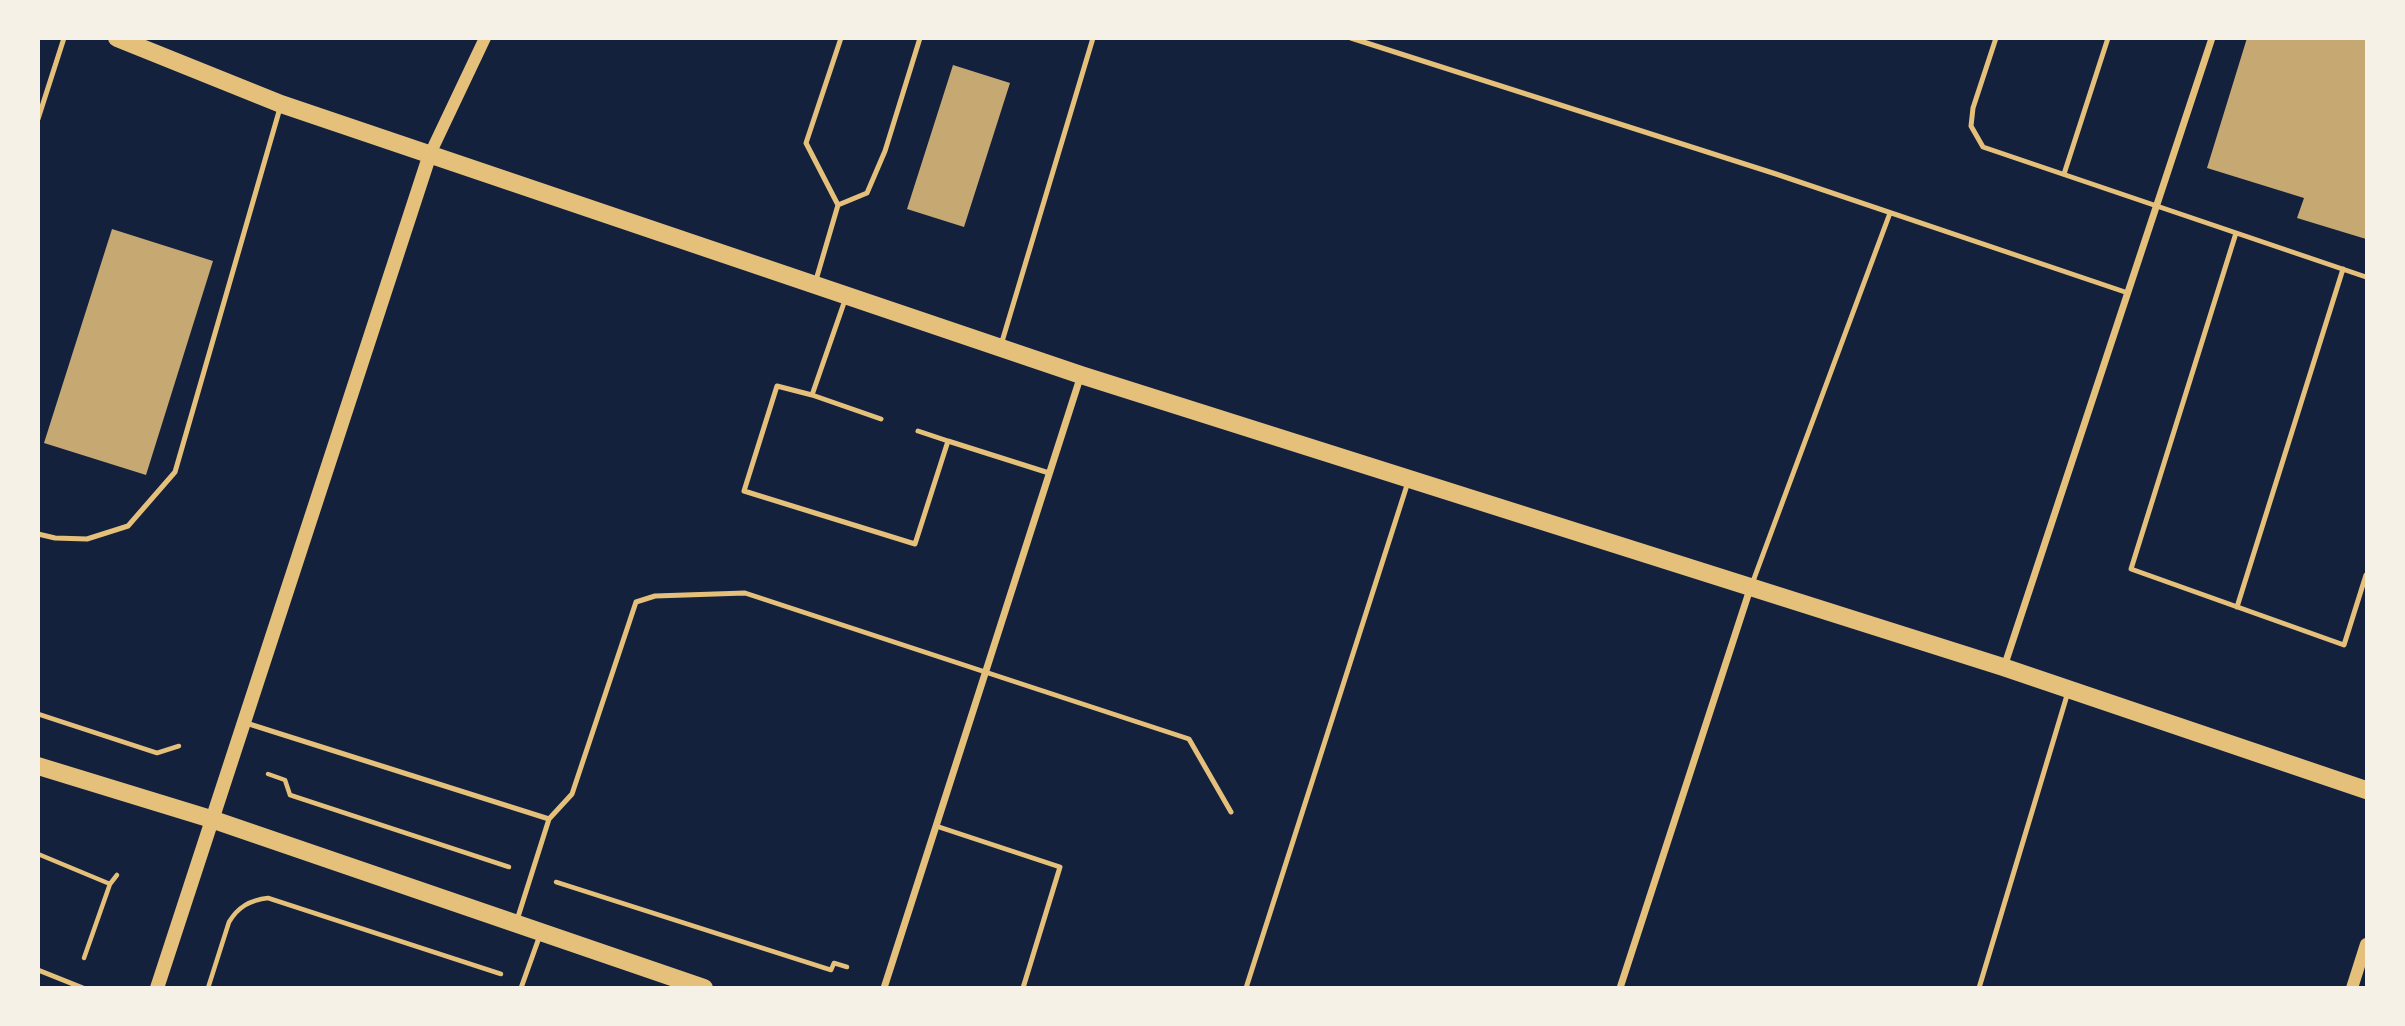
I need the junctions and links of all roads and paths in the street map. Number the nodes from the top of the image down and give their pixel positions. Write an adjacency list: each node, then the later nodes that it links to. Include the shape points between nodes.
1 (64, 38): 13 (lane)
2 (117, 38): 11 (main road)
3 (485, 38): 14 (street)
4 (841, 38): 16 (lane, via 806,143)
5 (920, 38): 16 (lane, via 867,193)
6 (1093, 38): 25 (lane)
7 (1350, 38): 18 (lane)
8 (1996, 38): 15 (lane, via 1971,126 1983,147)
9 (2108, 38): 15 (lane)
10 (2212, 38): 17 (street)
11 (137, 42): 12 (main road)
12 (281, 104): 14 (main road); 33 (lane, via 175,472 128,526 88,539)
13 (38, 119)
14 (430, 155): 22 (main road); 41 (main road)
15 (2064, 174): 17 (lane)
16 (838, 205): 22 (lane)
17 (2157, 207): 19 (lane); 23 (street)
18 (1889, 213): 23 (lane); 35 (lane)
19 (2236, 233): 20 (lane); 36 (lane, via 2131,569)
20 (2343, 269): 21 (lane); 36 (lane)
21 (2367, 276)
22 (815, 285): 24 (main road)
23 (2128, 293): 37 (street)
24 (846, 296): 25 (main road); 27 (lane)
25 (1000, 348): 26 (main road)
26 (1081, 375): 31 (street); 32 (main road)
27 (812, 395): 28 (lane); 30 (lane, via 777,386 744,491 915,544)
28 (881, 419)
29 (918, 431): 30 (lane)
30 (948, 441): 31 (lane)
31 (1049, 473): 38 (street)
32 (1409, 480): 35 (main road); 68 (lane)
33 (38, 534)
34 (2367, 575): 36 (lane, via 2344,645)
35 (1750, 588): 37 (main road); 69 (street)
36 (2237, 607)
37 (2003, 667): 39 (main road)
38 (985, 672): 46 (lane, via 1189,739); 48 (lane, via 744,593 655,596 636,603 572,794); 49 (street)
39 (2069, 689): 45 (main road); 70 (lane)
40 (38, 714): 42 (path, via 157,753)
41 (243, 722): 47 (main road); 48 (lane)
42 (179, 746)
43 (38, 766): 47 (main road)
44 (268, 774): 51 (path, via 285,780 290,795)
45 (2367, 790)
46 (1231, 812)
47 (211, 819): 55 (main road); 63 (main road)
48 (550, 819): 55 (lane)
49 (936, 827): 66 (street); 67 (lane, via 1060,867)
50 (38, 854): 54 (path)
51 (513, 868)
52 (117, 875): 54 (path)
53 (556, 882): 59 (path, via 831,970 834,963)
54 (110, 884): 58 (path)
55 (516, 923): 56 (main road)
56 (541, 932): 61 (lane); 65 (main road)
57 (2367, 944): 71 (street)
58 (84, 958)
59 (847, 967)
60 (38, 970): 62 (lane)
61 (523, 985): 64 (path, via 268,898 234,913)
62 (83, 988)
63 (157, 988)
64 (208, 988)
65 (704, 988)
66 (884, 988)
67 (1023, 988)
68 (1246, 988)
69 (1620, 988)
70 (1979, 988)
71 (2352, 988)

